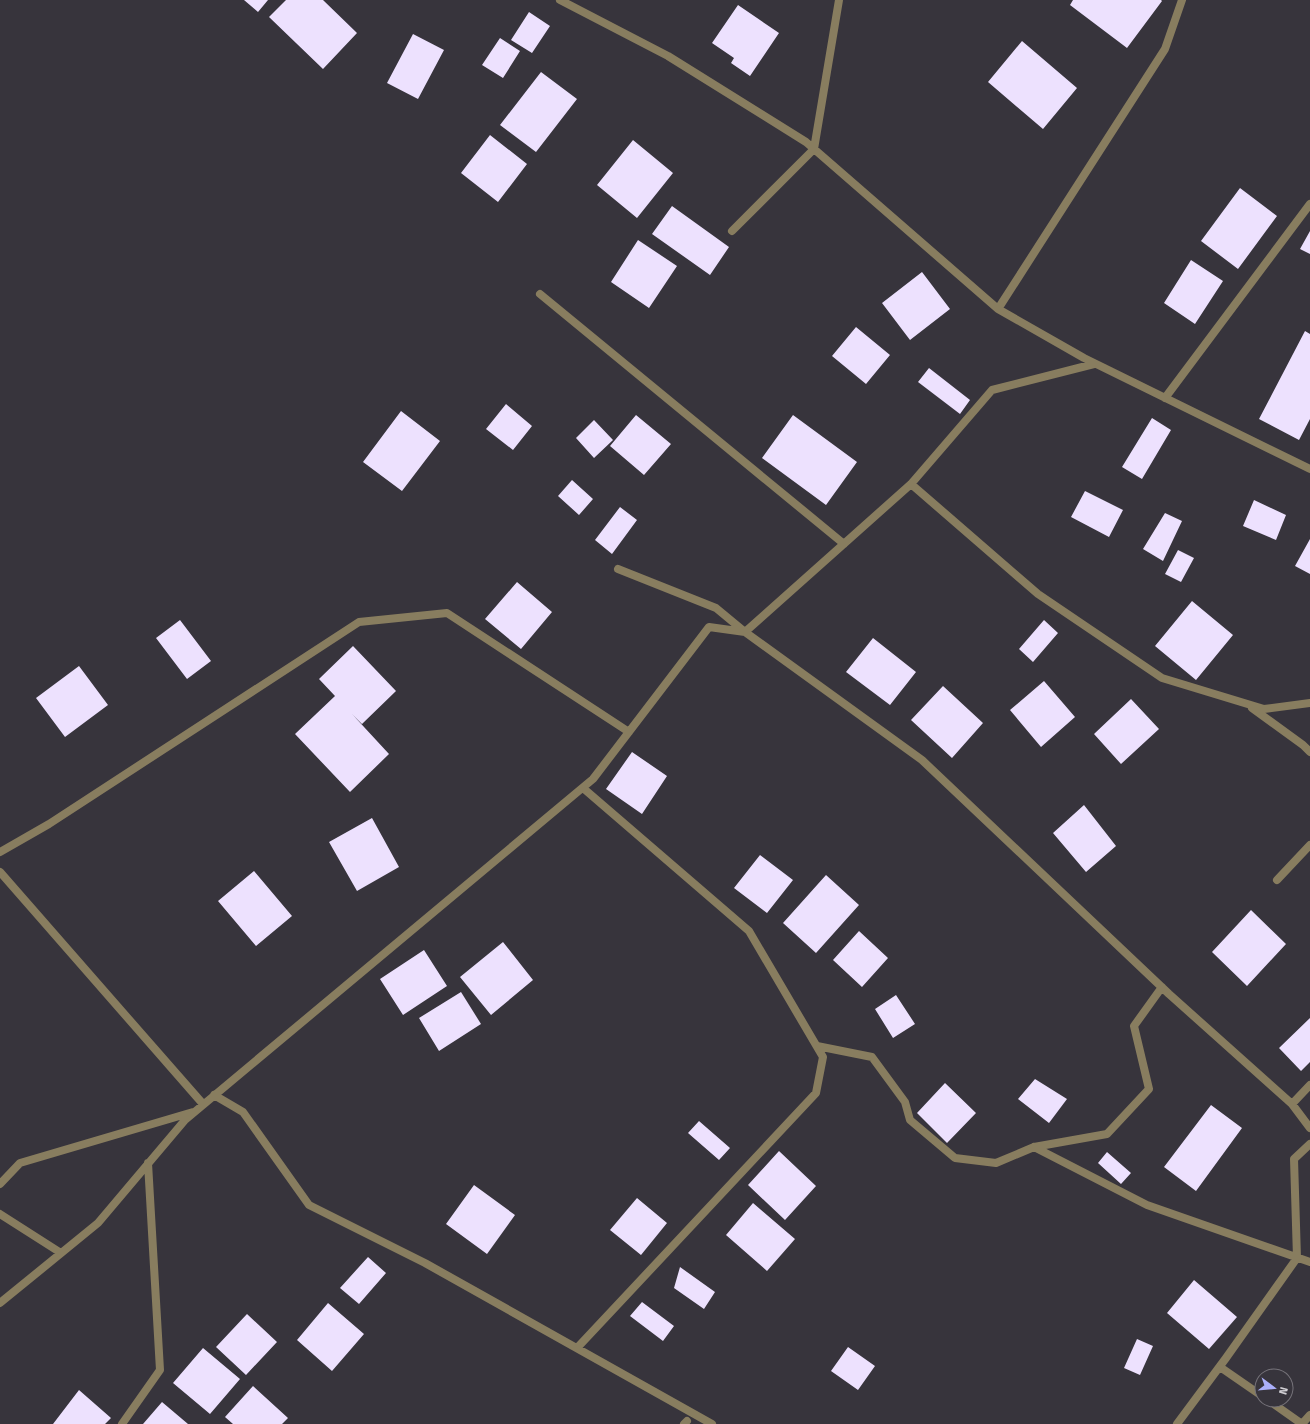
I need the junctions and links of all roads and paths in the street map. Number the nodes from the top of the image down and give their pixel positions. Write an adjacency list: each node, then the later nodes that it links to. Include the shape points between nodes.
1 (560, 0): 4 (street, via 668,56)
2 (839, 0): 4 (street)
3 (1182, 0): 8 (street, via 1165,50)
4 (814, 149): 6 (street); 8 (street)
5 (1310, 204): 10 (street)
6 (732, 231)
7 (540, 294): 13 (street)
8 (998, 309): 9 (street)
9 (1094, 364): 10 (street); 12 (street, via 992,390)
10 (1165, 398): 11 (street)
11 (1309, 466)
12 (912, 484): 13 (street); 17 (street, via 1038,594 1162,678)
13 (844, 544): 15 (street)
14 (618, 569): 15 (street, via 716,608)
15 (745, 632): 18 (street, via 709,627); 25 (street, via 922,760)
16 (1310, 703): 17 (street, via 1264,708)
17 (1247, 704): 19 (street)
18 (629, 732): 20 (street, via 593,779); 22 (street, via 447,613 359,622 49,824)
19 (1310, 752)
20 (583, 788): 26 (street, via 749,931); 28 (street)
21 (1310, 845): 24 (street)
22 (0, 852)
23 (0, 872): 29 (street)
24 (1277, 880)
25 (1162, 988): 30 (street); 34 (street, via 1134,1026 1149,1089 1108,1134)
26 (817, 1046): 34 (street, via 872,1057 905,1102 910,1120 955,1158 996,1163); 42 (street, via 823,1057 816,1093)
27 (1310, 1086): 30 (street)
28 (214, 1095): 29 (street); 42 (street, via 243,1112 310,1204 425,1263)
29 (203, 1104): 31 (street)
30 (1292, 1104): 32 (street)
31 (196, 1111): 35 (street); 36 (street, via 20,1163)
32 (1310, 1128)
33 (1310, 1144): 39 (street, via 1294,1159)
34 (1034, 1147): 39 (street, via 1147,1204)
35 (148, 1163): 38 (street, via 98,1223); 47 (street, via 160,1370)
36 (0, 1184)
37 (0, 1214): 38 (street)
38 (61, 1253): 41 (street)
39 (1297, 1258): 40 (street); 43 (street)
40 (1310, 1262)
41 (0, 1303)
42 (577, 1348): 48 (street)
43 (1220, 1366): 44 (street); 49 (street)
44 (1254, 1390)
45 (1279, 1408): 46 (street, via 1302,1424)
46 (1310, 1415)
47 (122, 1424)
48 (712, 1424)
49 (1177, 1424)

